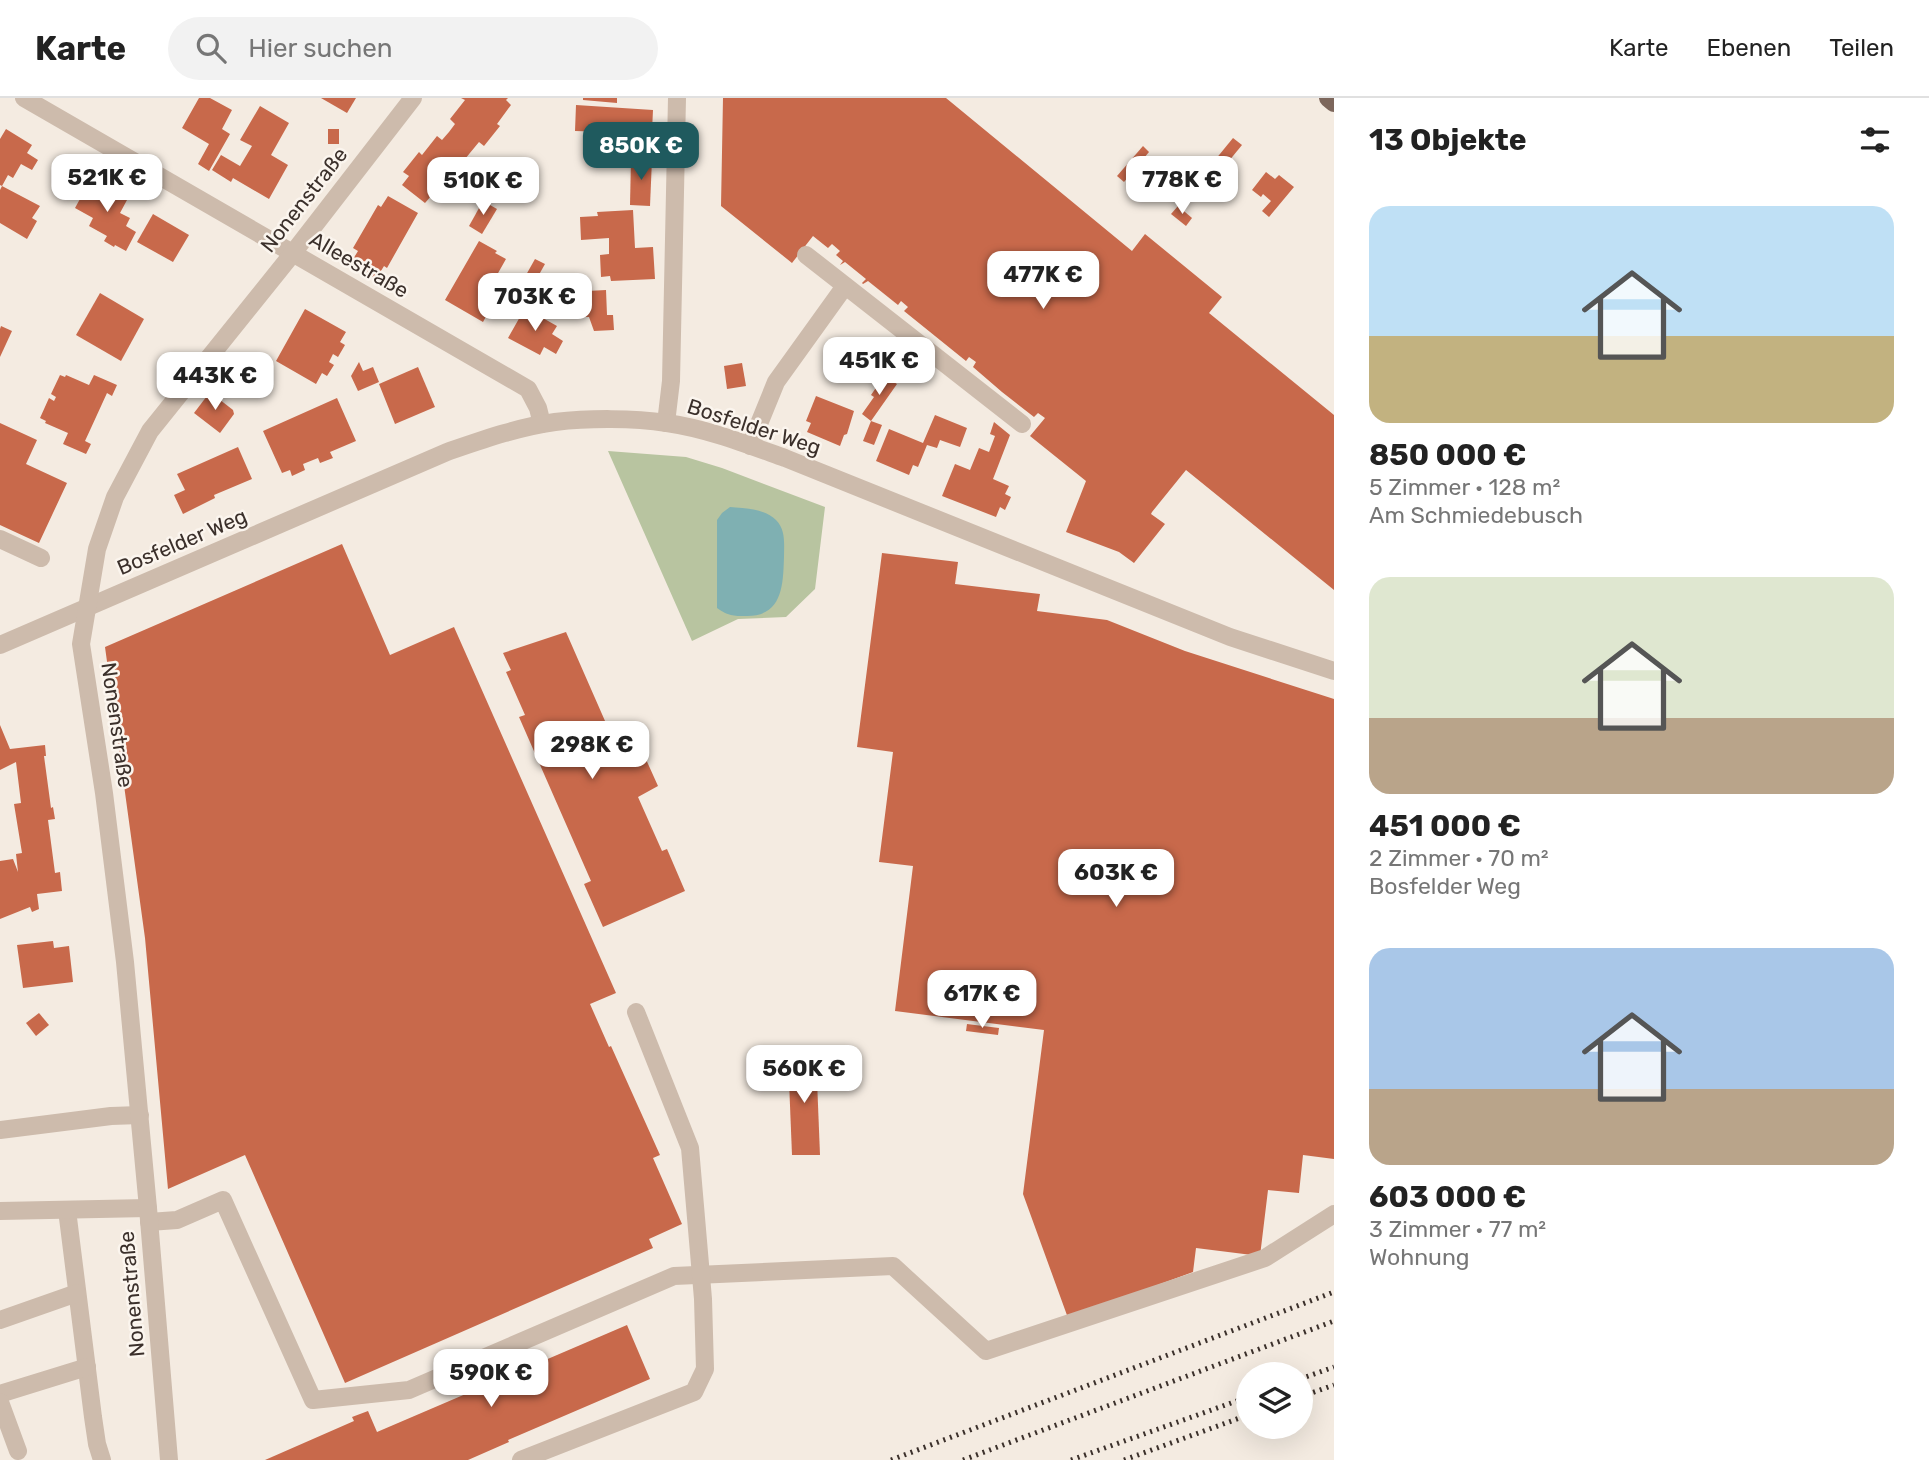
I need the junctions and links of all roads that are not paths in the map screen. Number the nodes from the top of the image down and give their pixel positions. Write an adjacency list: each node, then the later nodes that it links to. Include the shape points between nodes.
1 (24, 98): 6 (street, Alleestraße)
2 (413, 98): 6 (street, Nonenstraße)
3 (677, 98): 9 (street, via 671,381)
4 (1328, 98): 5 (main road)
5 (1334, 103)
6 (293, 253): 10 (street, Alleestraße, via 528,389); 15 (street, Nonenstraße, via 150,431 115,497 101,536)
7 (806, 256): 8 (street)
8 (845, 286): 11 (street); 12 (street, via 776,382)
9 (666, 423): 10 (street, Bosfelder Weg); 12 (street, Bosfelder Weg)
10 (542, 424): 15 (street, Bosfelder Weg, via 447,452)
11 (1022, 424)
12 (750, 446): 17 (street, Bosfelder Weg, via 1230,637)
13 (0, 539): 14 (street)
14 (41, 558)
15 (88, 607): 16 (street, Bosfelder Weg); 19 (street, Nonenstraße, via 82,644 125,962)
16 (0, 645)
17 (1334, 671)
18 (636, 1012): 25 (street, via 690,1148)
19 (140, 1115): 20 (street); 24 (street, Nonenstraße)
20 (0, 1130)
21 (67, 1210): 22 (street); 24 (street); 26 (street)
22 (0, 1211)
23 (1334, 1214): 25 (street, via 1265,1258 986,1351 893,1266)
24 (149, 1215): 25 (street, via 177,1220 223,1200 313,1400 409,1390 674,1276); 33 (street, Nonenstraße)
25 (700, 1274): 34 (street, via 705,1369 694,1392)
26 (77, 1293): 27 (street); 28 (street)
27 (0, 1320)
28 (87, 1367): 29 (street); 32 (street)
29 (0, 1394)
30 (0, 1402): 31 (street)
31 (18, 1451)
32 (102, 1460)
33 (169, 1460)
34 (521, 1460)

